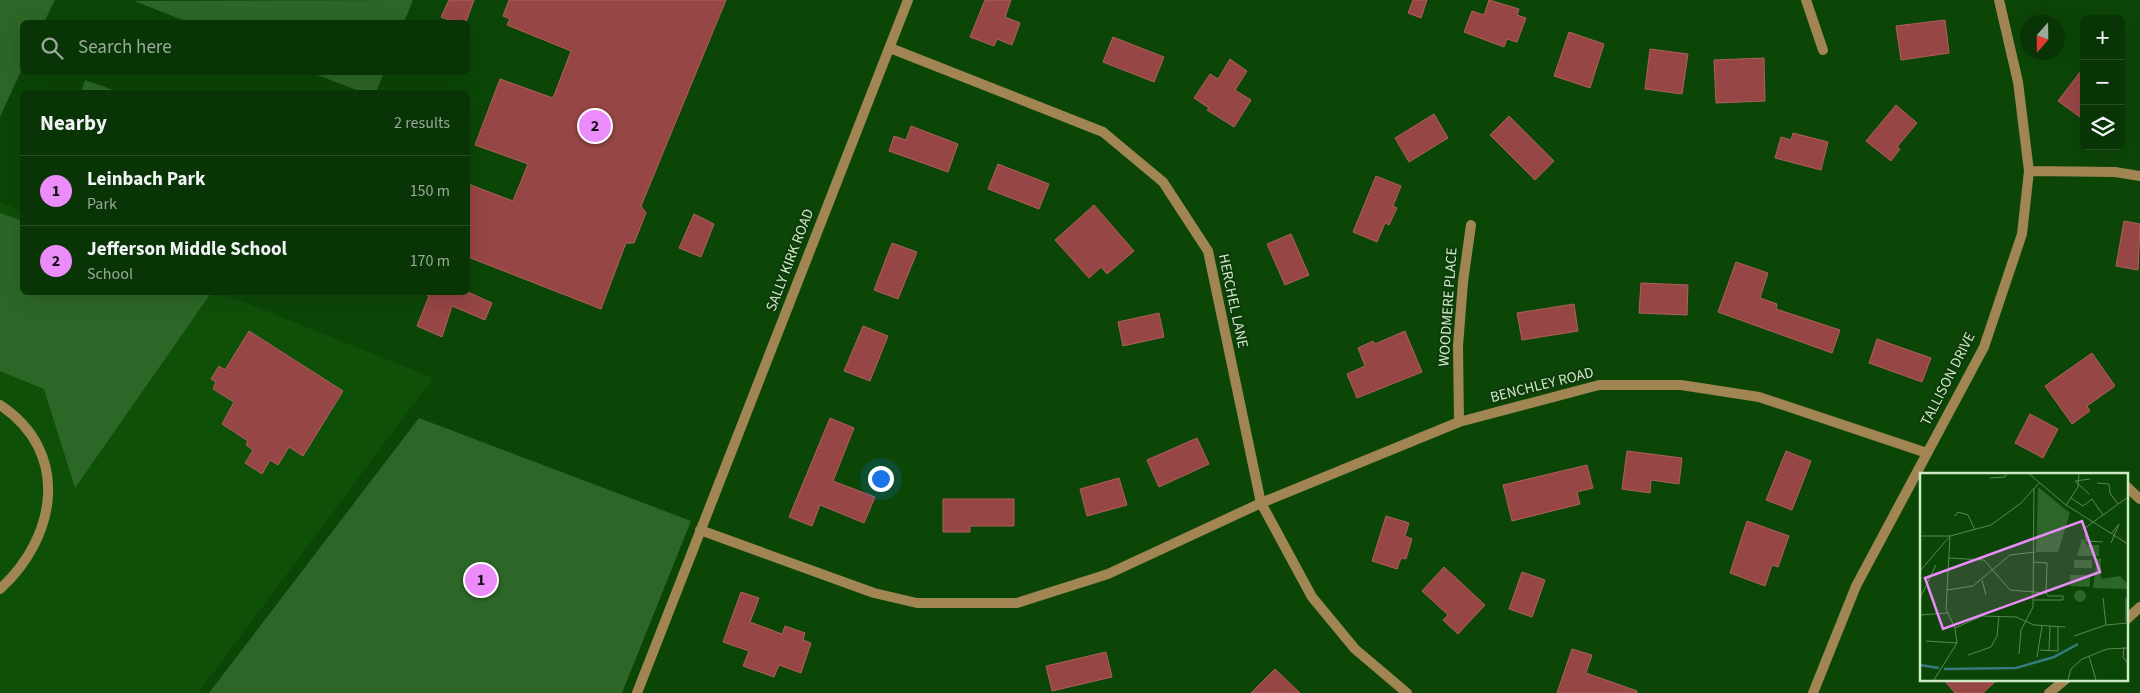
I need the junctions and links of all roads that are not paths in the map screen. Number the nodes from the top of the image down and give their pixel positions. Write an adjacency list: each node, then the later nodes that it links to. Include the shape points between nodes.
1 (908, 0): 4 (street, SALLY KIRK ROAD)
2 (1806, 0): 5 (street)
3 (1999, 0): 6 (street, TALLISON DRIVE, via 2018,82)
4 (890, 48): 14 (street, HERCHEL LANE, via 1103,132 1163,182 1208,251); 15 (street, SALLY KIRK ROAD)
5 (1823, 50)
6 (2029, 171): 7 (street, via 2116,172); 11 (street, TALLISON DRIVE, via 2022,234 1984,347)
7 (2140, 176)
8 (1471, 224): 10 (street, WOODMERE PLACE, via 1458,346)
9 (0, 405): 16 (street, via 19,419 40,447 49,486 45,518 35,541)
10 (1459, 422): 11 (street, BENCHLEY ROAD, via 1599,385 1681,385 1759,397); 14 (street, BENCHLEY ROAD)
11 (1926, 453): 22 (street, TALLISON DRIVE, via 1856,586)
12 (2128, 488): 13 (street)
13 (2140, 499)
14 (1261, 503): 15 (street, BENCHLEY ROAD, via 1108,574 1016,603 917,603 874,594); 21 (street, HERCHEL LANE, via 1312,597 1355,649)
15 (700, 530): 20 (street, SALLY KIRK ROAD)
16 (0, 589)
17 (2140, 607): 18 (street)
18 (2128, 618)
19 (2065, 680): 23 (street)
20 (637, 693)
21 (1407, 693)
22 (1813, 693)
23 (2049, 693)

